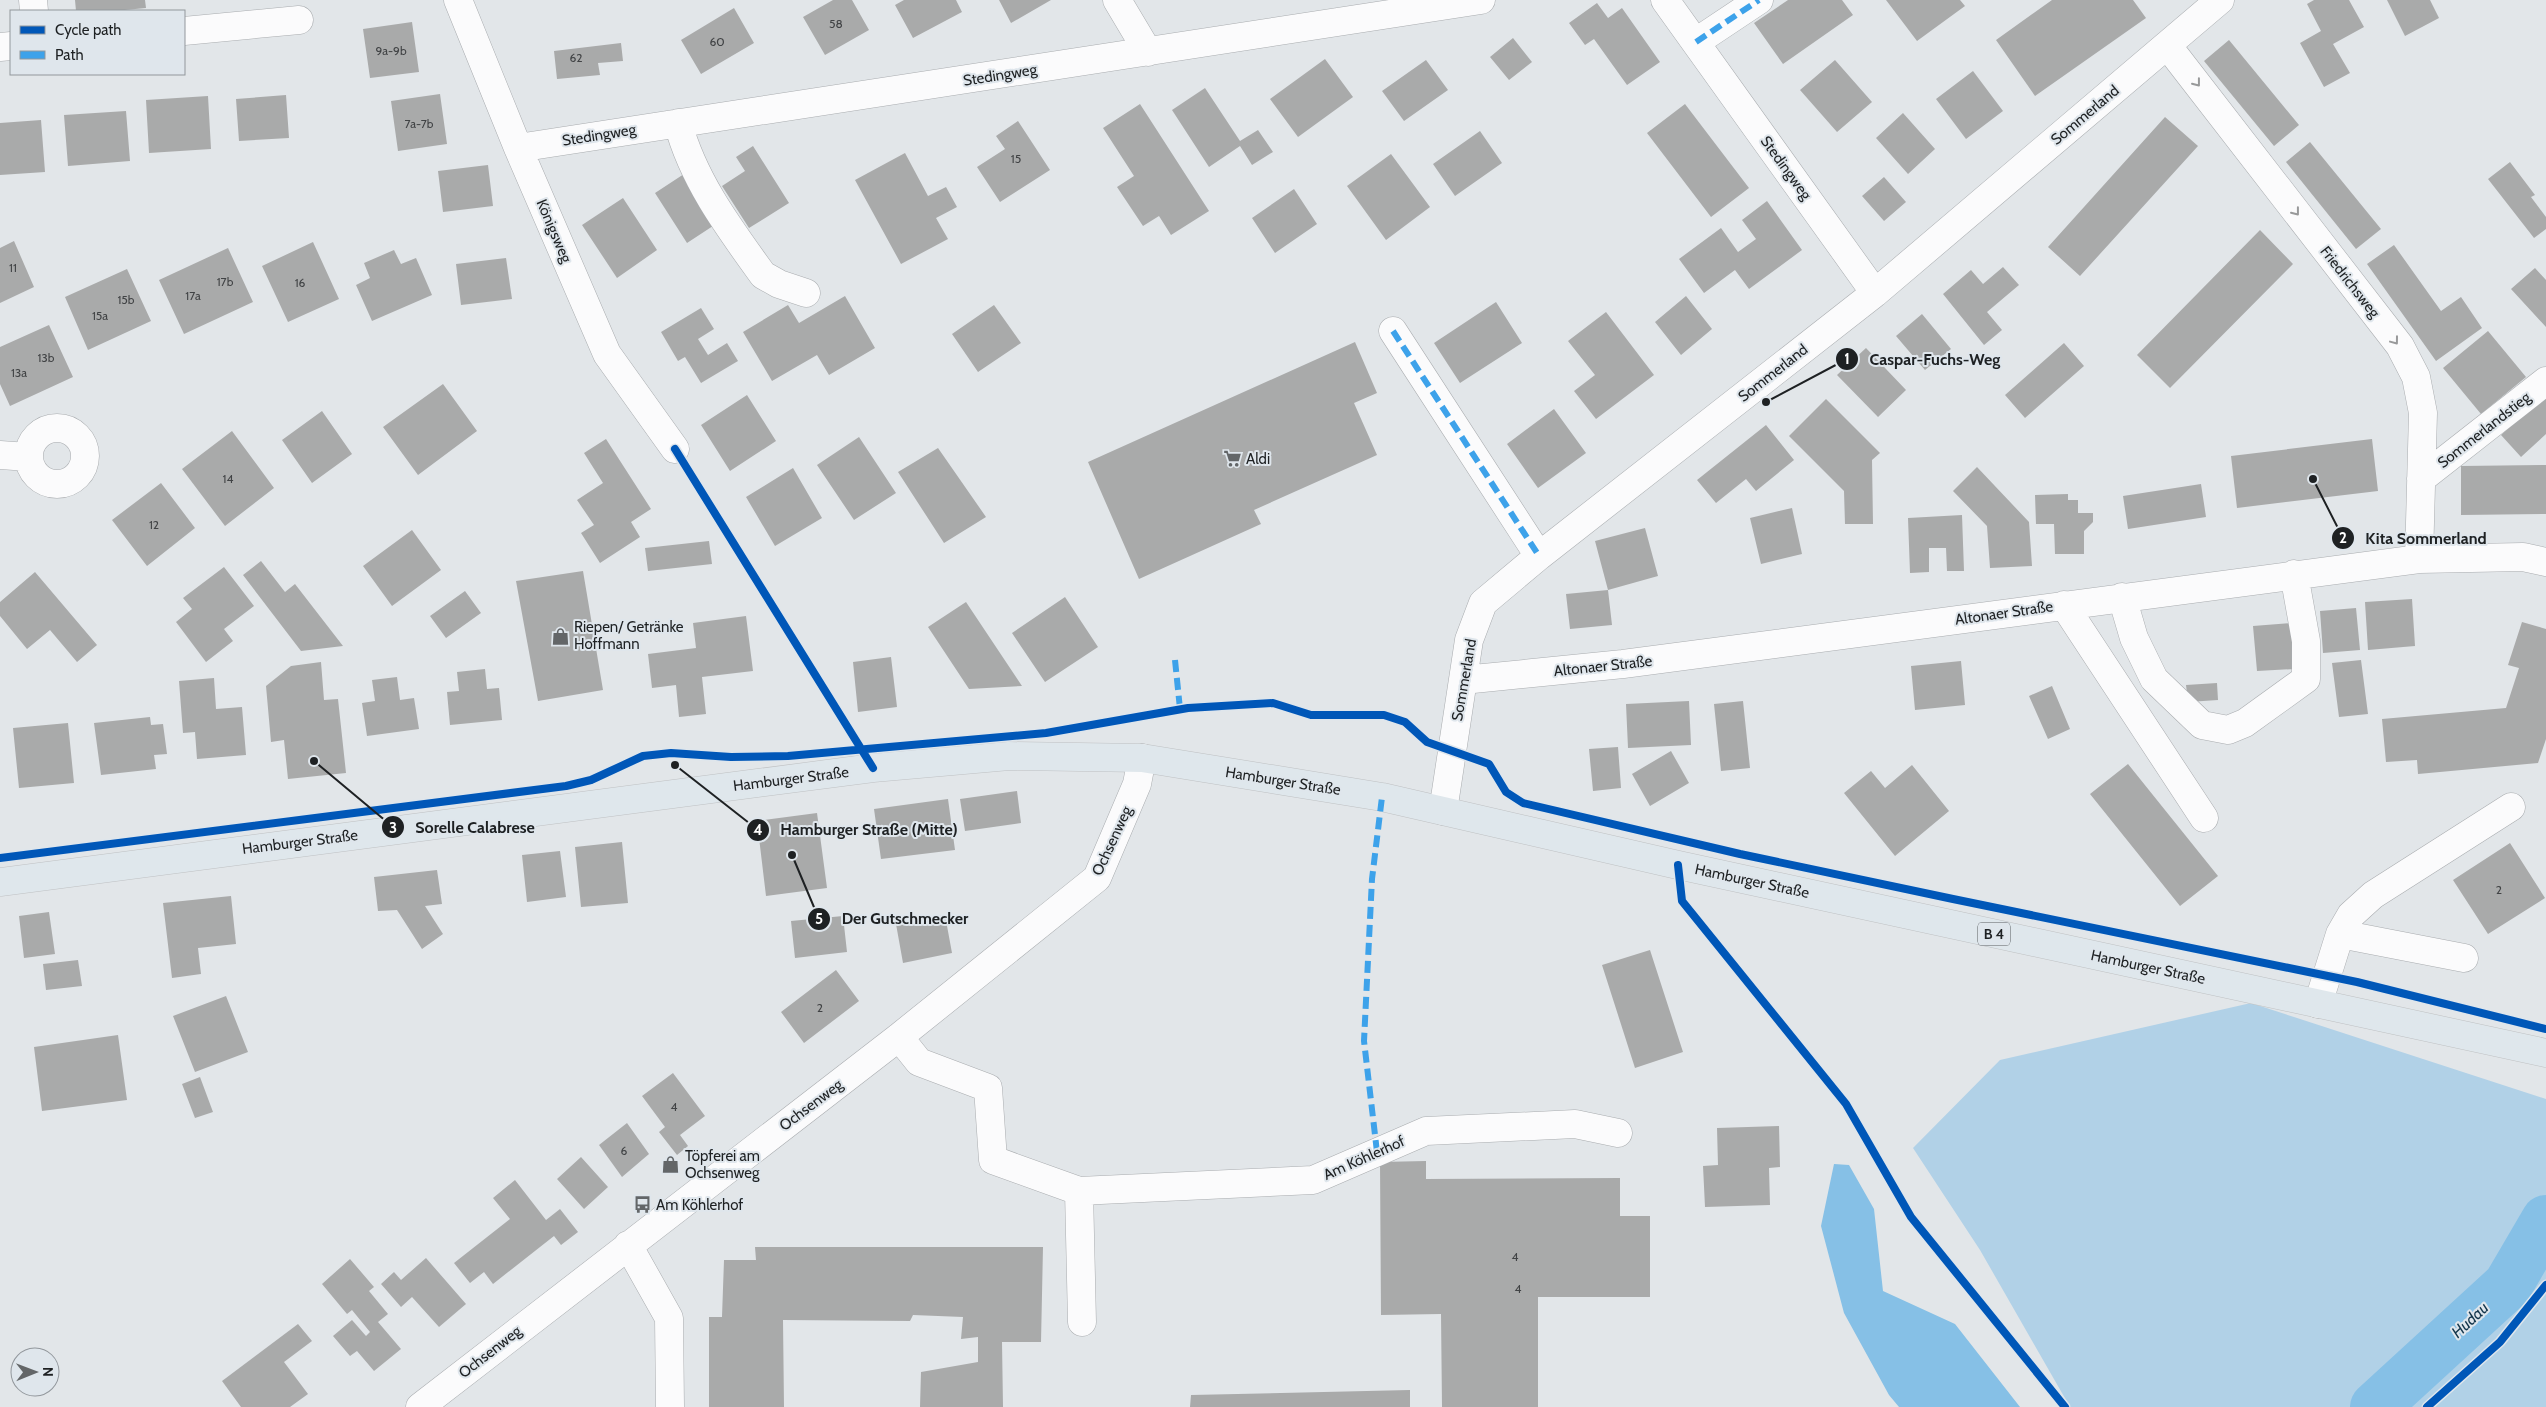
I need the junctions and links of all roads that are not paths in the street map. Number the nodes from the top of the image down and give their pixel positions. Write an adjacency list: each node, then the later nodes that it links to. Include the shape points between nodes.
1 (458, 0): 13 (street, Königsweg)
2 (1117, 0): 11 (street)
3 (1481, 0): 11 (street, Stedingweg)
4 (1665, 0): 9 (street, Stedingweg)
5 (1759, 0): 9 (street)
6 (2220, 0): 10 (street, Sommerland)
7 (299, 20): 8 (street)
8 (185, 31)
9 (1696, 42): 15 (street, Stedingweg)
10 (2167, 45): 15 (street, Sommerland); 21 (street, Friedrichsweg, one-way to 21, via 2400,346 2416,377 2423,413)
11 (1148, 52): 12 (street, Stedingweg)
12 (678, 123): 13 (street, Stedingweg); 14 (street, via 696,175 762,275)
13 (518, 148): 18 (street, Königsweg, via 607,354)
14 (806, 293)
15 (1875, 293): 22 (street, Sommerland)
16 (1393, 332): 22 (street)
17 (2546, 381): 21 (street, Sommerlandstieg)
18 (675, 449)
19 (0, 455): 20 (street)
20 (28, 457)
21 (2421, 479): 23 (street, Friedrichsweg)
22 (1539, 556): 28 (street, Sommerland, via 1483,603 1469,640)
23 (2419, 559): 24 (street, Altonaer Straße, via 2523,557); 25 (street, Altonaer Straße)
24 (2546, 562)
25 (2294, 574): 26 (street, Altonaer Straße); 26 (street, via 2306,641 2306,679 2244,723 2228,730 2202,725 2154,679 2134,638)
26 (2122, 597): 27 (street, Altonaer Straße)
27 (2064, 605): 28 (street, Altonaer Straße, via 1623,664); 32 (street)
28 (1463, 680): 31 (street, Sommerland)
29 (1142, 758): 31 (main road, Hamburger Straße / B 4); 33 (main road, Hamburger Straße / B 4, via 1009,756 873,768); 37 (street, Ochsenweg, via 1137,784 1097,878)
30 (2511, 807): 34 (street, via 2373,895 2351,915)
31 (1443, 811): 36 (main road, Hamburger Straße / B 4)
32 (2204, 818)
33 (0, 882)
34 (2340, 934): 35 (street); 36 (street)
35 (2464, 958)
36 (2318, 1004): 38 (main road, Hamburger Straße / B 4)
37 (899, 1037): 40 (street, Am Köhlerhof, via 919,1062 988,1088 993,1160); 41 (street, Ochsenweg)
38 (2546, 1053)
39 (1618, 1133): 40 (street, Am Köhlerhof, via 1575,1124 1426,1131 1313,1180)
40 (1079, 1191): 42 (street)
41 (628, 1245): 43 (street, Ochsenweg); 44 (street, via 669,1318)
42 (1082, 1322)
43 (420, 1407)
44 (670, 1407)

